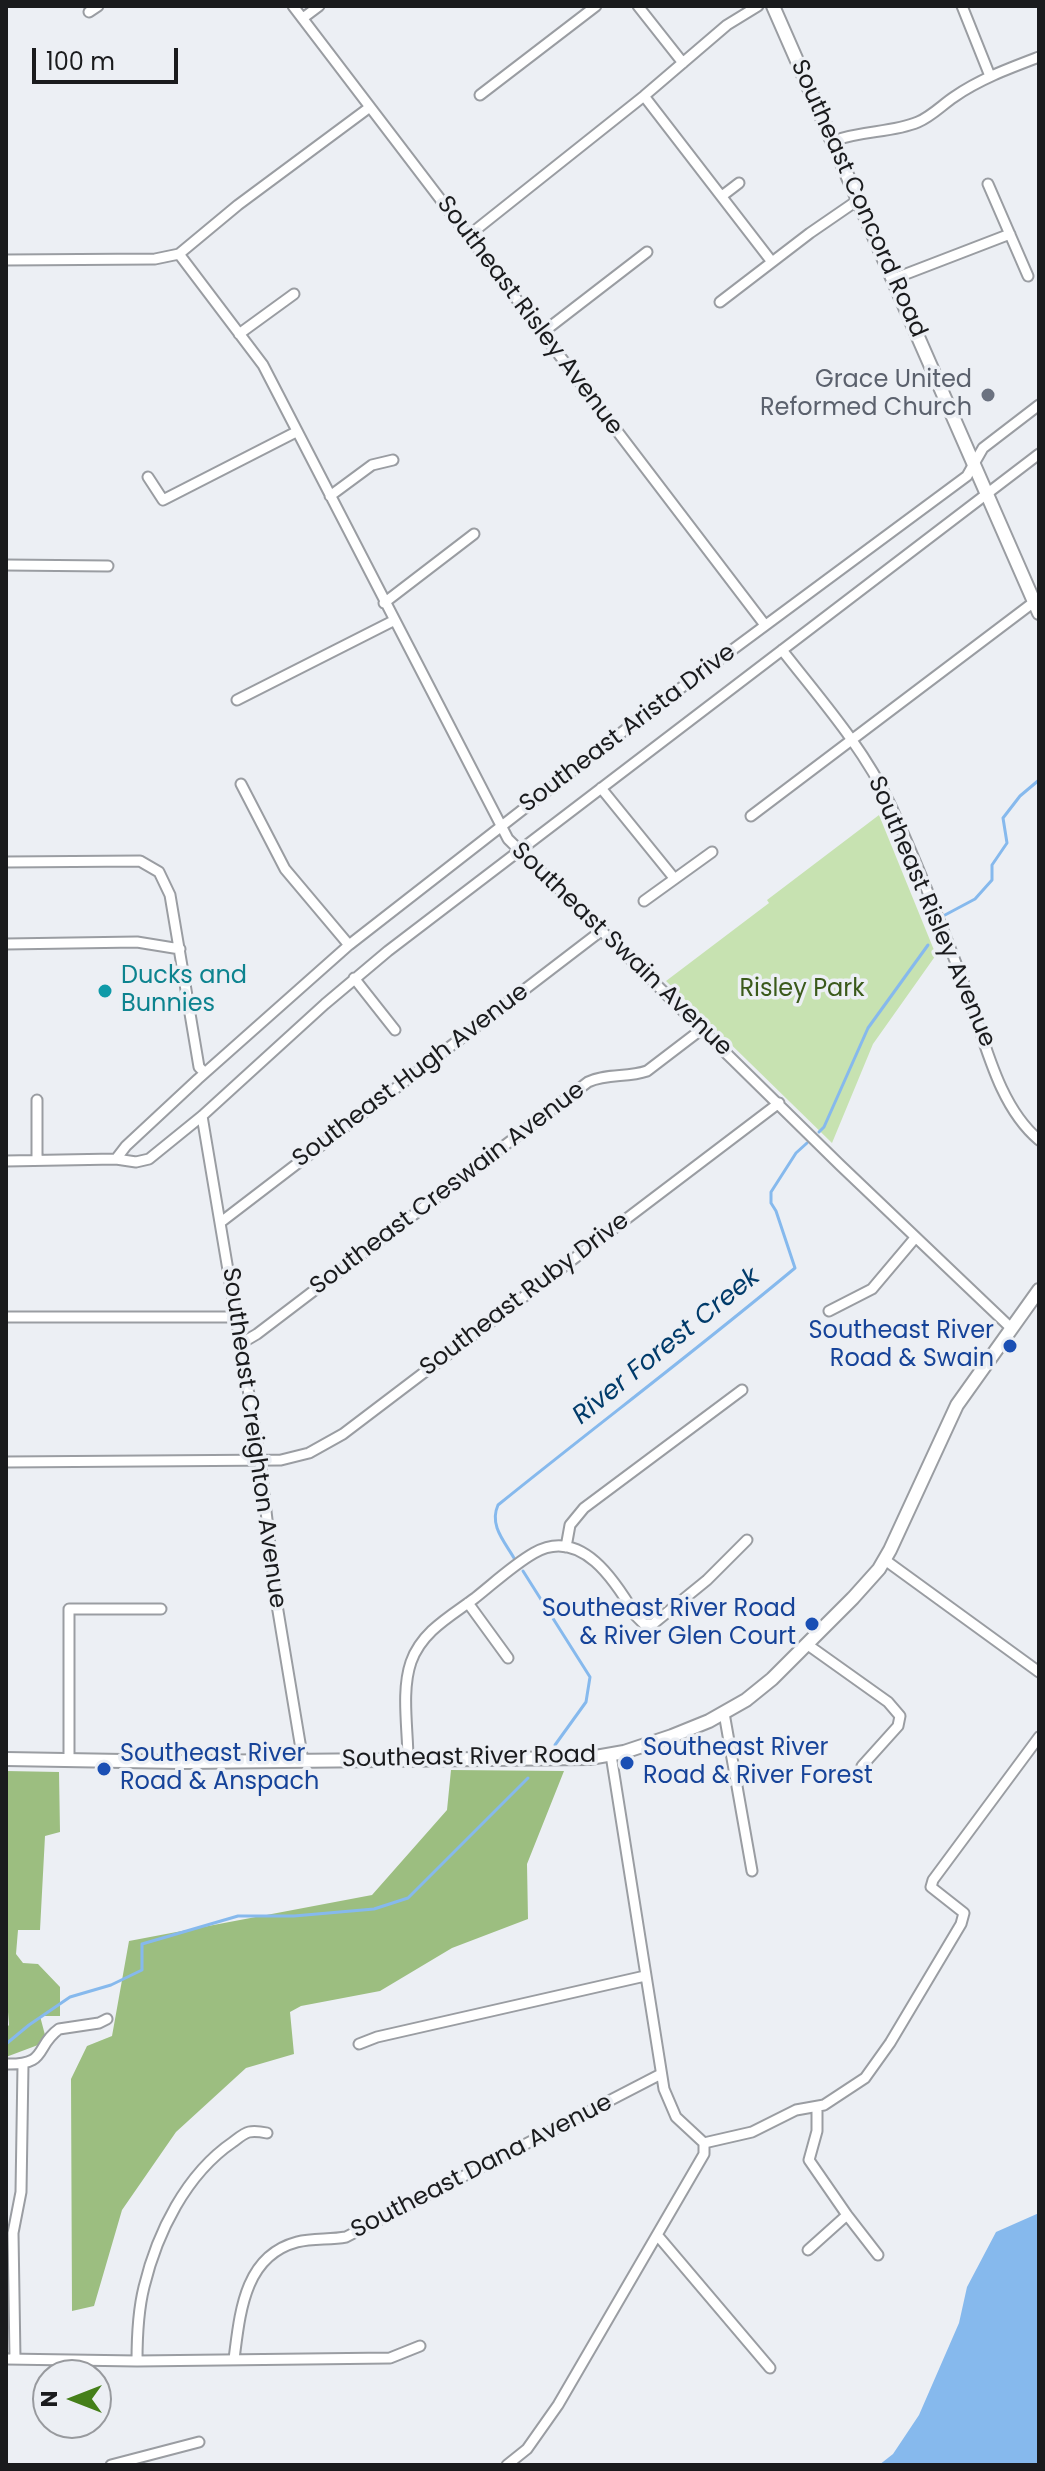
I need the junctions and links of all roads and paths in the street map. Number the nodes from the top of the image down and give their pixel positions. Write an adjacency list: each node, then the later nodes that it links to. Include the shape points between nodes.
1 (293, 6): 8 (street, Southeast Risley Avenue)
2 (319, 6): 8 (street)
3 (596, 6): 12 (street)
4 (638, 6): 10 (street)
5 (758, 6): 10 (street)
6 (773, 6): 15 (street, Southeast Concord Road)
7 (962, 6): 11 (street)
8 (303, 18): 14 (street, Southeast Risley Avenue)
9 (1039, 57): 11 (street)
10 (683, 63): 13 (street)
11 (990, 76): 15 (street, via 920,121)
12 (480, 95)
13 (644, 96): 18 (street); 21 (street)
14 (370, 107): 21 (street, Southeast Risley Avenue); 23 (street)
15 (833, 141): 19 (street, Southeast Concord Road)
16 (739, 183): 18 (street)
17 (988, 184): 20 (street)
18 (722, 196): 25 (street)
19 (858, 200): 25 (street); 27 (street, Southeast Concord Road)
20 (1010, 234): 26 (street); 27 (street)
21 (468, 236): 30 (street, Southeast Risley Avenue)
22 (647, 252): 30 (street)
23 (179, 254): 24 (street, via 155,259); 31 (street, Southeast Swain Avenue)
24 (6, 260)
25 (772, 262): 29 (street)
26 (1028, 276)
27 (893, 279): 36 (street, Southeast Concord Road)
28 (294, 294): 31 (street)
29 (720, 302)
30 (542, 333): 46 (street, Southeast Risley Avenue)
31 (239, 334): 33 (street, Southeast Swain Avenue, via 263,365)
32 (1039, 405): 36 (street, Southeast Arista Drive, via 983,448)
33 (296, 432): 37 (street, via 163,500); 39 (street, Southeast Swain Avenue)
34 (1039, 454): 38 (street, Southeast Arista Drive)
35 (393, 460): 39 (street, via 372,465)
36 (974, 464): 38 (street, Southeast Concord Road); 46 (street, Southeast Arista Drive, via 967,476)
37 (148, 477)
38 (987, 493): 44 (street, Southeast Concord Road); 47 (street, Southeast Arista Drive)
39 (330, 496): 43 (street, Southeast Swain Avenue)
40 (474, 534): 43 (street)
41 (6, 565): 42 (street)
42 (108, 566)
43 (384, 603): 45 (street, Southeast Swain Avenue)
44 (1037, 608): 49 (street)
45 (393, 621): 48 (street); 53 (street, Southeast Swain Avenue)
46 (765, 625): 53 (street, Southeast Arista Drive)
47 (782, 650): 49 (street, Southeast Risley Avenue); 51 (street, Southeast Arista Drive)
48 (237, 700)
49 (852, 739): 52 (street); 70 (street, Southeast Risley Avenue, via 892,808 1003,1091 1020,1122)
50 (241, 784): 61 (street, via 285,869)
51 (601, 788): 54 (street, Southeast Arista Drive); 57 (street)
52 (751, 816)
53 (501, 827): 54 (street, Southeast Swain Avenue); 61 (street, Southeast Arista Drive)
54 (517, 852): 59 (street, Southeast Swain Avenue); 63 (street, Southeast Arista Drive)
55 (712, 852): 57 (street)
56 (6, 862): 62 (street, via 140,861 154,867 167,885)
57 (674, 878): 58 (street)
58 (644, 901)
59 (601, 931): 64 (street, Southeast Swain Avenue); 74 (street, Southeast Hugh Avenue)
60 (6, 944): 62 (street, via 137,942)
61 (349, 945): 66 (street, Southeast Arista Drive)
62 (180, 949): 66 (street)
63 (354, 978): 65 (street); 69 (street, Southeast Arista Drive)
64 (702, 1029): 68 (street, Southeast Swain Avenue); 81 (street, Southeast Creswain Avenue, via 647,1071 588,1082)
65 (395, 1030)
66 (204, 1072): 71 (street, Southeast Arista Drive)
67 (37, 1100): 72 (street)
68 (779, 1103): 75 (street, Southeast Swain Avenue); 83 (street, Southeast Ruby Drive, via 343,1434 295,1458)
69 (202, 1116): 71 (street, Southeast Arista Drive, via 146,1161); 74 (street, Southeast Creighton Avenue)
70 (1039, 1140)
71 (116, 1159): 72 (street)
72 (37, 1160): 73 (street)
73 (6, 1161)
74 (221, 1222): 79 (street, Southeast Creighton Avenue)
75 (915, 1238): 77 (street, via 872,1289); 80 (street, Southeast Swain Avenue)
76 (1039, 1290): 80 (street, Southeast River Road)
77 (829, 1311)
78 (6, 1317): 79 (street)
79 (235, 1317): 81 (street, Southeast Creighton Avenue)
80 (1011, 1328): 87 (street, Southeast River Road, via 957,1405)
81 (240, 1344): 83 (street, Southeast Creighton Avenue)
82 (742, 1390): 86 (street, via 584,1508 570,1525)
83 (260, 1460): 84 (street, Southeast Ruby Drive); 99 (street, Southeast Creighton Avenue)
84 (6, 1462)
85 (747, 1540): 86 (street, via 653,1624 644,1624 599,1563)
86 (566, 1547): 88 (street, via 533,1554)
87 (885, 1560): 90 (street, Southeast River Road); 92 (street)
88 (468, 1603): 91 (street); 98 (street, via 429,1633 412,1659 407,1682)
89 (161, 1609): 97 (street, via 69,1609)
90 (808, 1645): 93 (street, Southeast River Road, via 759,1690); 100 (street, via 900,1716 898,1726)
91 (508, 1658)
92 (1039, 1672)
93 (724, 1713): 95 (street, Southeast River Road); 101 (street)
94 (1039, 1737): 108 (street, via 933,1880 937,1894 964,1913 890,2043 865,2078)
95 (611, 1755): 98 (street, Southeast River Road); 102 (street)
96 (6, 1759): 97 (street, Southeast River Road)
97 (69, 1760): 99 (street, Southeast River Road)
98 (408, 1760): 99 (street, Southeast River Road)
99 (303, 1761)
100 (862, 1766)
101 (752, 1871)
102 (645, 1976): 104 (street); 107 (street)
103 (107, 2019): 106 (street, via 59,2029 43,2051)
104 (359, 2044)
105 (6, 2064): 106 (street)
106 (23, 2065): 116 (street, via 22,2183 13,2233)
107 (661, 2074): 110 (street, via 670,2107); 117 (street, Southeast Dana Avenue, via 346,2237 298,2242 273,2252 248,2286)
108 (817, 2108): 110 (street, via 796,2110 752,2132); 111 (street, via 809,2160)
109 (267, 2133): 118 (street, via 248,2132 212,2159 174,2210 144,2287)
110 (704, 2143): 112 (street, via 704,2154)
111 (847, 2215): 113 (street); 114 (street)
112 (658, 2236): 119 (street); 122 (street, via 545,2426)
113 (808, 2250)
114 (878, 2255)
115 (420, 2346): 117 (street, via 390,2358)
116 (10, 2359): 118 (street)
117 (234, 2359): 118 (street)
118 (137, 2361)
119 (770, 2368)
120 (199, 2442): 121 (street)
121 (111, 2465)
122 (507, 2465)

